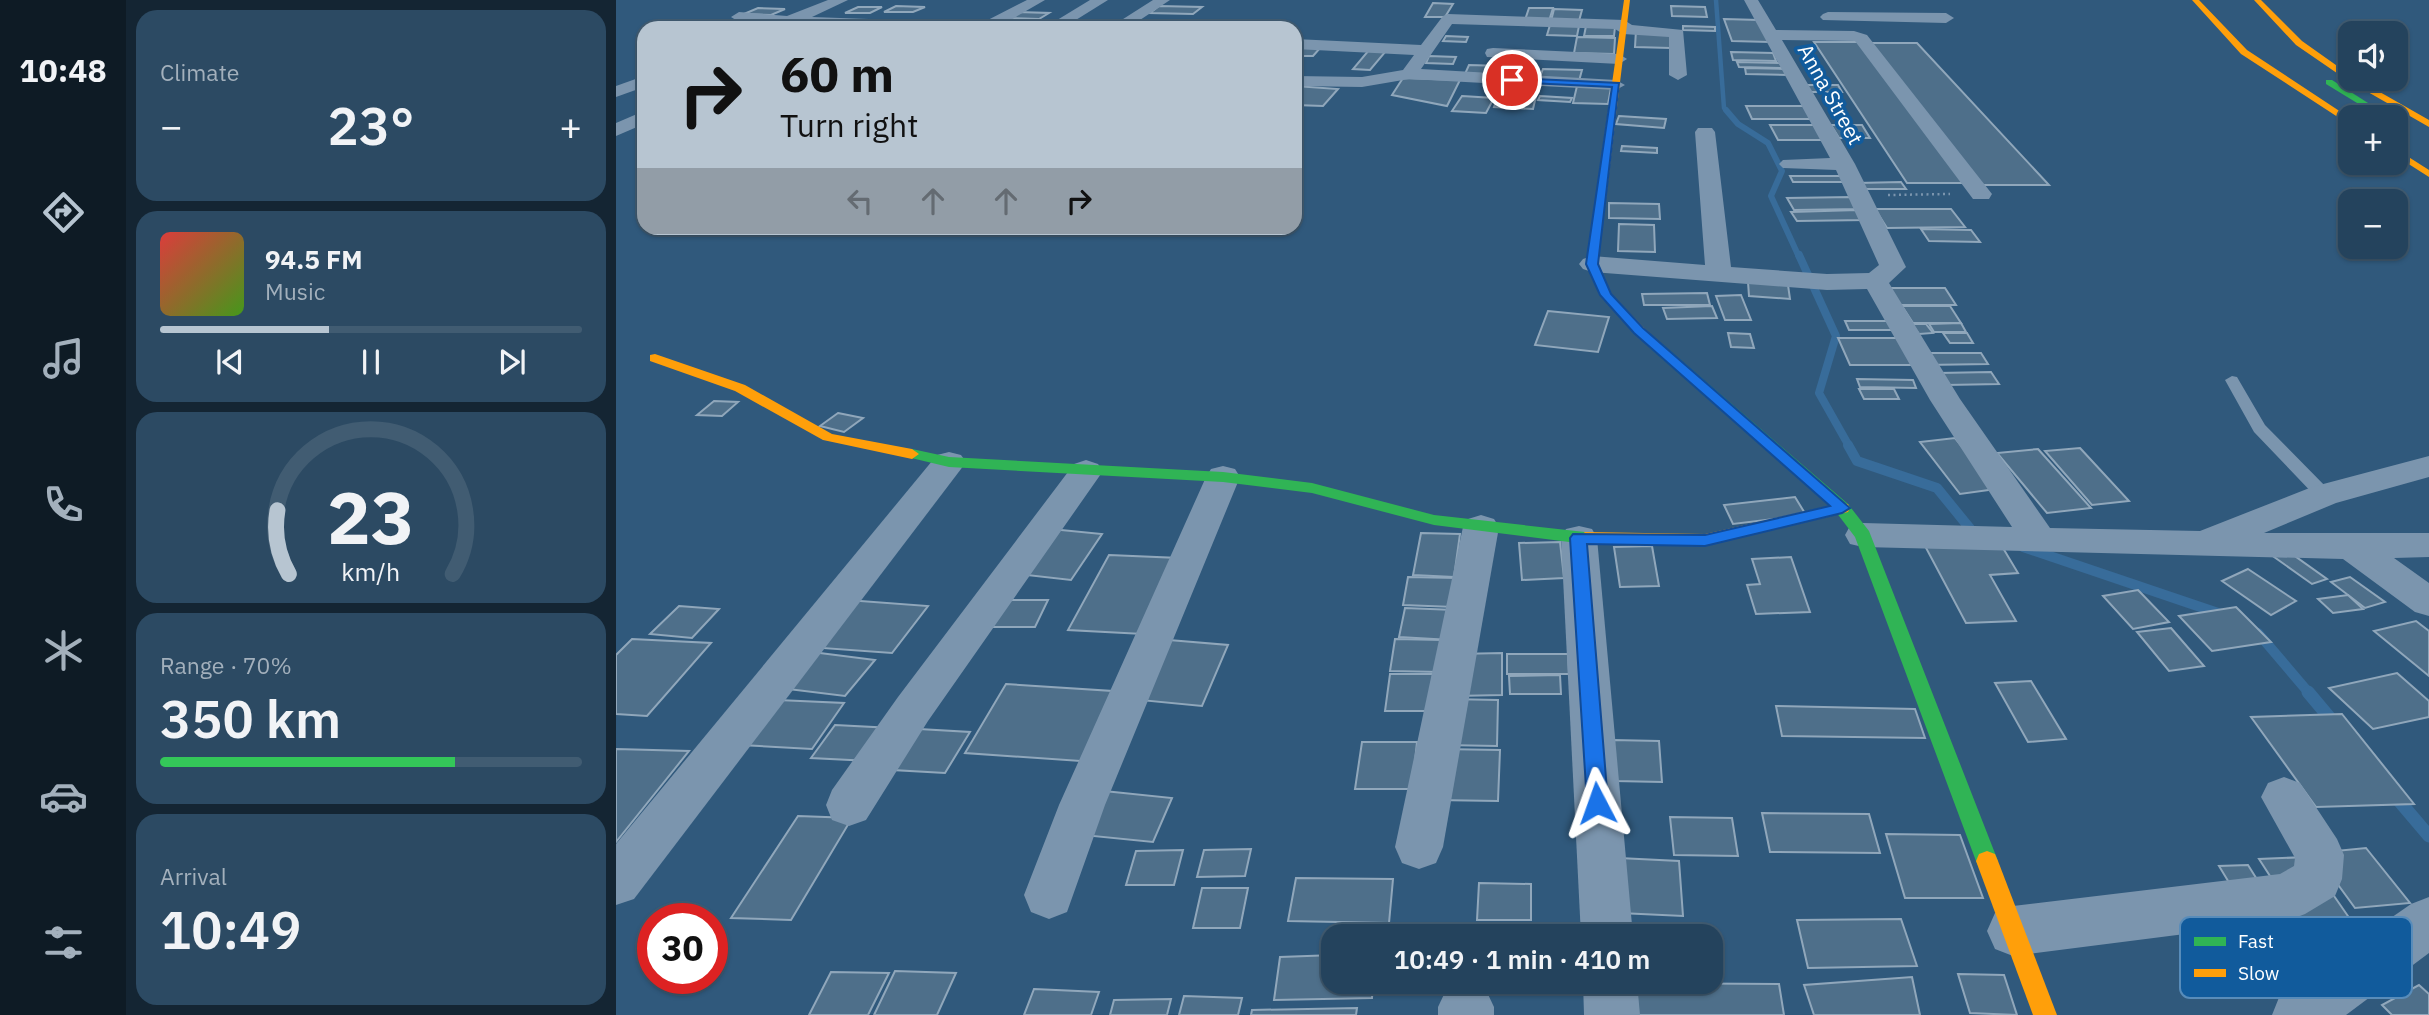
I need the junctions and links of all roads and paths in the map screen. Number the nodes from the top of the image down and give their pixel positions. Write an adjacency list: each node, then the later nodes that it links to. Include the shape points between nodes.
1 (841, 0): 14 (street)
2 (1038, 0): 17 (street)
3 (1101, 0): 18 (street)
4 (1163, 0): 19 (street)
5 (1751, 0): 20 (street, Anna Street)
6 (2195, 0): 40 (main road, via 2244,52)
7 (2257, 0): 31 (main road, via 2299,43)
8 (1623, 1): 22 (main road)
9 (882, 9): 15 (street)
10 (945, 12): 16 (street)
11 (739, 17): 14 (street)
12 (1814, 18): 13 (street)
13 (1946, 18)
14 (789, 21)
15 (855, 21)
16 (927, 21)
17 (998, 21)
18 (1064, 21)
19 (1128, 21)
20 (1769, 23): 47 (street, Anna Street); 49 (street, via 1861,38)
21 (1314, 25): 24 (street)
22 (1623, 27): 27 (street, via 1448,19); 29 (main road); 33 (street, via 1677,33)
23 (1377, 28): 26 (street)
24 (1302, 38)
25 (1302, 44): 26 (street)
26 (1362, 47): 27 (street)
27 (1423, 50): 32 (street)
28 (1493, 54): 29 (street)
29 (1619, 59): 36 (main road)
30 (2308, 69): 39 (main road)
31 (2338, 69)
32 (1409, 74): 34 (street, via 1362,82); 36 (street)
33 (1678, 75)
34 (1302, 81)
35 (637, 84): 38 (street)
36 (1616, 85): 51 (main road)
37 (2373, 91): 42 (main road)
38 (616, 92)
39 (2366, 105)
40 (2338, 114)
41 (637, 120): 43 (street)
42 (2429, 124)
43 (616, 130)
44 (1705, 132): 52 (street)
45 (2408, 160): 48 (main road)
46 (1790, 164): 47 (street, Anna Street)
47 (1844, 164): 50 (street)
48 (2429, 174)
49 (1981, 194): 50 (path)
50 (1859, 195): 53 (street, via 1893,267)
51 (1592, 264): 52 (street); 61 (main road, via 1606,295 1639,331)
52 (1719, 274): 53 (street)
53 (1875, 281): 64 (street, via 1945,400)
54 (655, 358): 56 (main road, via 740,388 828,437)
55 (2232, 380): 60 (lane, via 2253,422)
56 (949, 462): 58 (main road); 72 (street)
57 (2429, 466): 60 (street)
58 (1086, 471): 59 (main road); 70 (street)
59 (1223, 477): 62 (main road, via 1312,488 1434,520); 73 (street, via 1119,717)
60 (2324, 495): 65 (street)
61 (1852, 522): 63 (main road, via 1705,540); 64 (street); 76 (main road)
62 (1481, 527): 63 (main road); 71 (street)
63 (1578, 538): 75 (street)
64 (2040, 541): 65 (street)
65 (2204, 544): 67 (street)
66 (2429, 545): 67 (street)
67 (2351, 547): 68 (street)
68 (2429, 602)
69 (2284, 797): 76 (street, via 2320,855 2317,879 2287,897)
70 (849, 805)
71 (1419, 848)
72 (616, 882)
73 (1049, 895)
74 (2429, 922): 77 (street)
75 (1605, 924)
76 (2013, 931): 81 (main road)
77 (2412, 934)
78 (1611, 994): 80 (street)
79 (2324, 998): 82 (street)
80 (1612, 1015)
81 (2045, 1015)
82 (2300, 1015)

